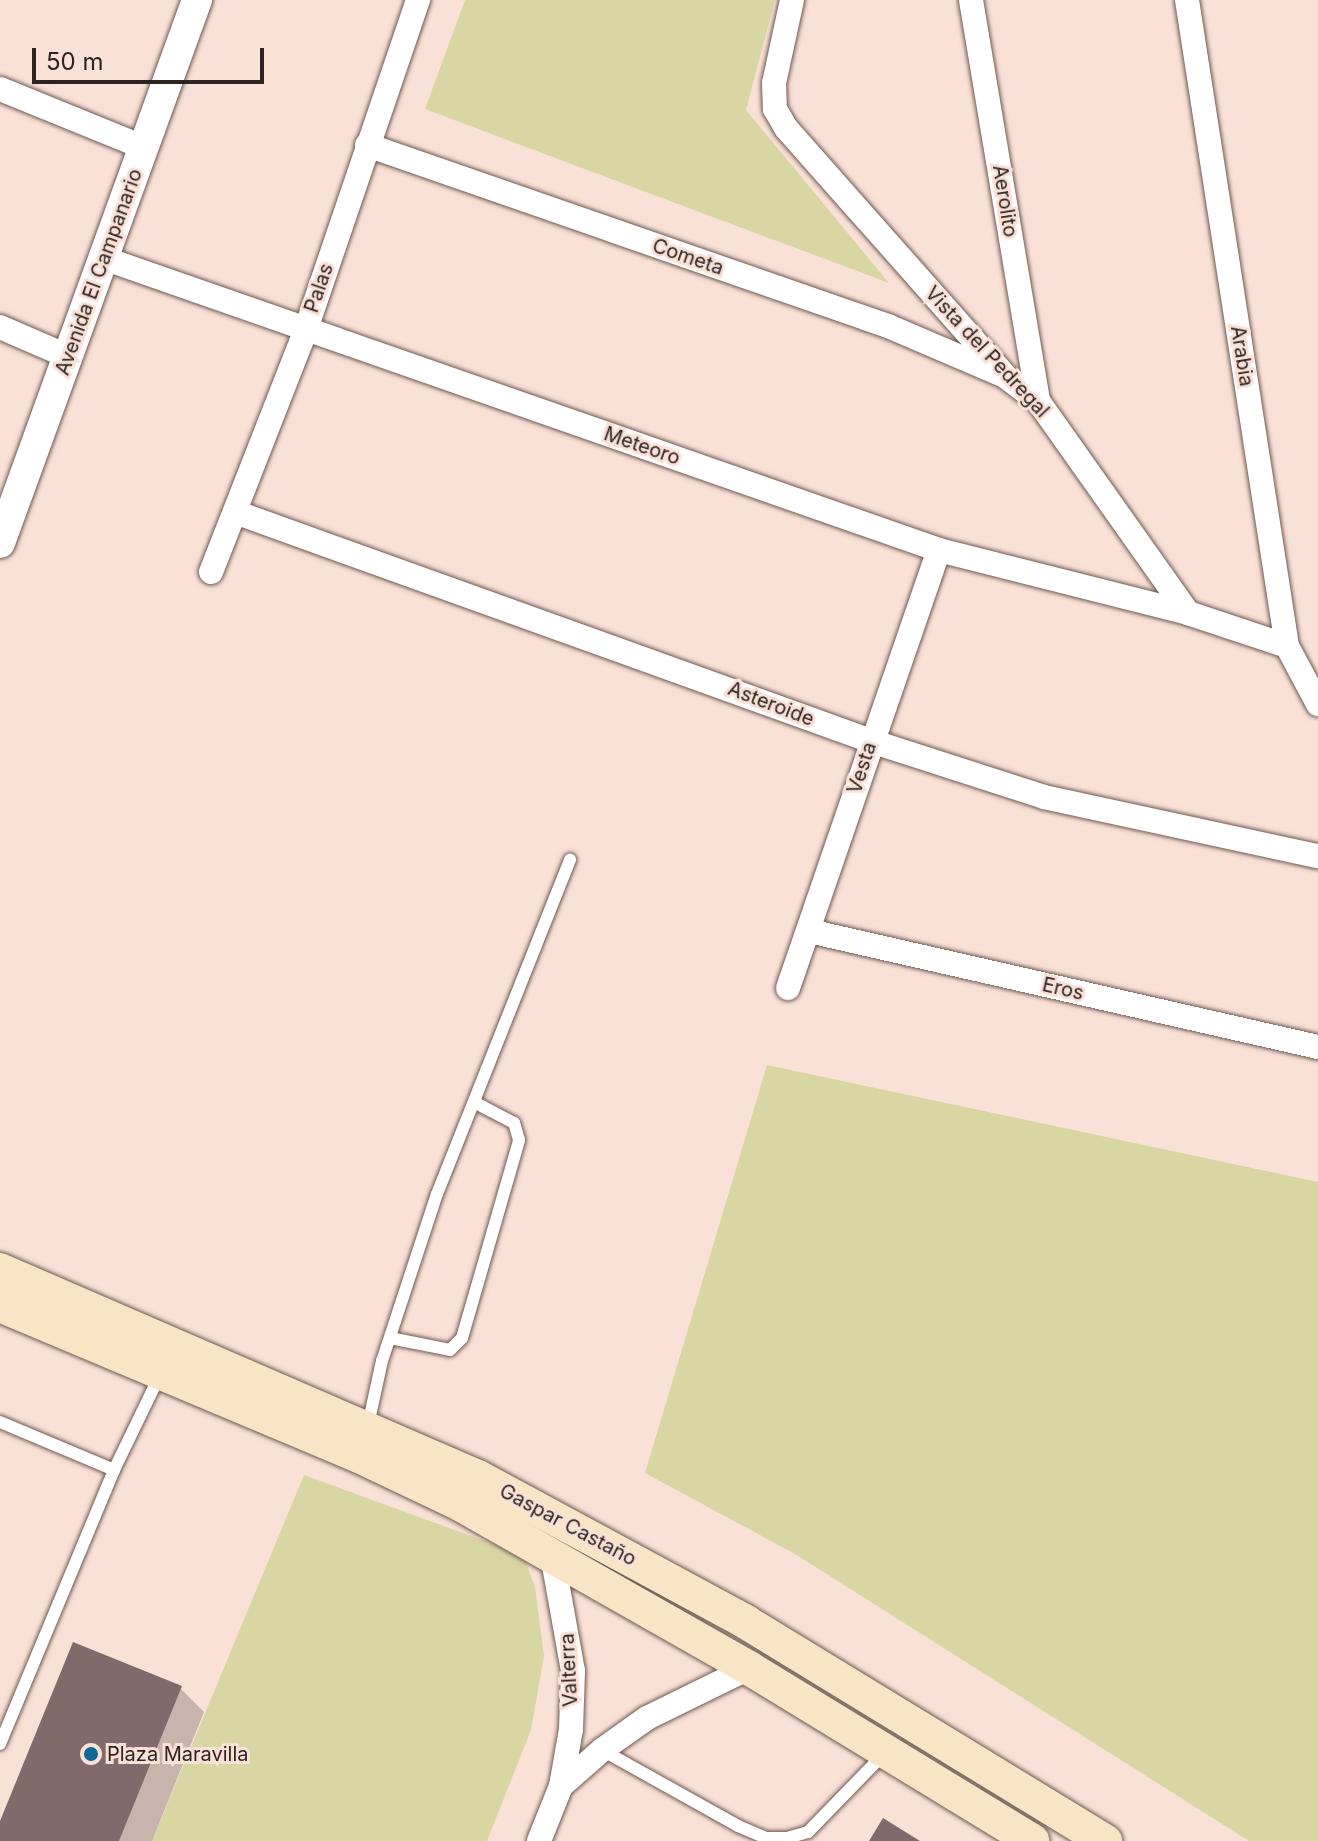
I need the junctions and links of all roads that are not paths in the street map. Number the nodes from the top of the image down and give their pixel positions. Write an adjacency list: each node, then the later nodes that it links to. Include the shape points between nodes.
1 (197, 0): 8 (street, Avenida El Campanario)
2 (418, 0): 7 (street, Palas)
3 (792, 0): 13 (street, Vista del Pedregal, via 777,56 775,109 804,151)
4 (971, 0): 14 (street, Aerolito)
5 (1187, 0): 20 (street, Arabia)
6 (0, 89): 8 (street)
7 (367, 145): 11 (street, Palas); 13 (street, Cometa, via 888,326)
8 (145, 148): 9 (street, Avenida El Campanario)
9 (103, 258): 11 (street, Meteoro); 12 (street, Avenida El Campanario)
10 (0, 327): 12 (street)
11 (306, 329): 15 (street, Palas); 17 (street, Meteoro)
12 (67, 356): 16 (street, Avenida El Campanario)
13 (1006, 377): 14 (street, Vista del Pedregal)
14 (1038, 401): 19 (street, Vista del Pedregal)
15 (235, 512): 18 (street, Palas); 22 (street, Asteroide)
16 (1, 539)
17 (939, 550): 19 (street, Meteoro); 22 (street, Vesta)
18 (211, 572)
19 (1188, 613): 20 (street)
20 (1287, 646): 21 (street, Arabia)
21 (1318, 704)
22 (871, 741): 23 (street, Asteroide, via 1044,797); 25 (street, Vesta)
23 (1318, 856)
24 (570, 860): 28 (lane)
25 (809, 931): 26 (street, Vesta); 27 (street, Eros)
26 (788, 988)
27 (1318, 1047)
28 (474, 1102): 31 (lane, via 437,1194); 31 (lane, via 514,1123 519,1140 462,1338 450,1350)
29 (0, 1270): 34 (main road, Gaspar Castaño)
30 (0, 1305): 32 (main road, Gaspar Castaño)
31 (390, 1338): 34 (lane)
32 (161, 1372): 34 (main road, Gaspar Castaño); 35 (lane)
33 (0, 1422): 35 (lane)
34 (363, 1441): 36 (main road, Gaspar Castaño); 45 (main road, Gaspar Castaño, via 478,1477 732,1614)
35 (114, 1470): 38 (lane)
36 (552, 1554): 37 (main road, Gaspar Castaño); 42 (street, Valterra, via 573,1671 571,1729)
37 (749, 1668): 40 (street, Valterra, via 647,1718); 41 (main road, Gaspar Castaño)
38 (4, 1721): 39 (lane)
39 (0, 1744)
40 (602, 1750): 41 (lane, via 766,1838 808,1832); 42 (street, Valterra)
41 (886, 1752): 44 (main road, Gaspar Castaño)
42 (561, 1786): 43 (street, Valterra)
43 (539, 1841)
44 (1032, 1841)
45 (1105, 1841)

